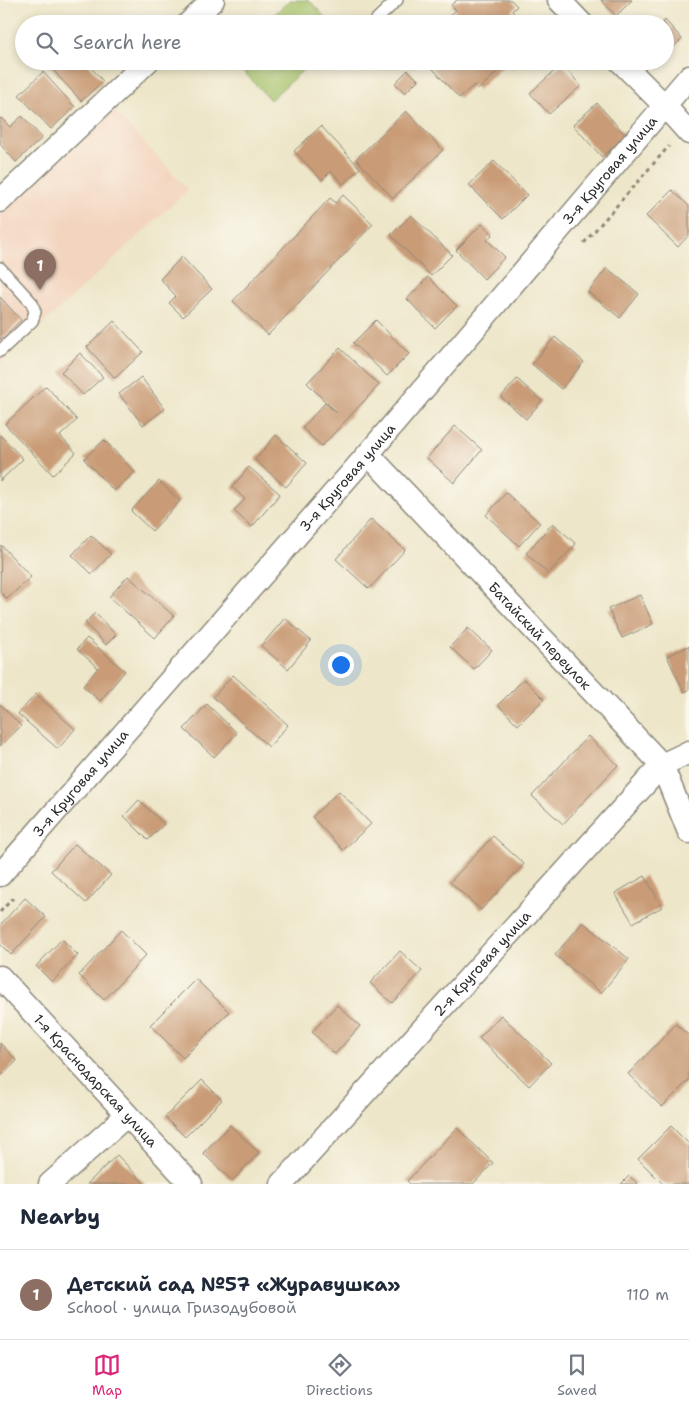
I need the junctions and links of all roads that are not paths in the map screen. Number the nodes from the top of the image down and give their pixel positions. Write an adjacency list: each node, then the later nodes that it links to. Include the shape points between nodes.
1 (213, 0): 4 (street)
2 (397, 0): 5 (lane)
3 (559, 0): 6 (street)
4 (197, 15)
5 (381, 15)
6 (573, 15)
7 (138, 70): 12 (street)
8 (629, 70): 10 (street)
9 (689, 77): 10 (street, 3-я Круговая улица)
10 (664, 105): 11 (street); 15 (street, 3-я Круговая улица)
11 (689, 133)
12 (0, 201)
13 (0, 268): 14 (lane, via 32,303 35,312 32,321)
14 (0, 351)
15 (368, 454): 17 (street, Батайский переулок); 19 (street, 3-я Круговая улица)
16 (689, 752): 17 (street, 2-я Круговая улица)
17 (662, 765): 18 (street, Батайский переулок); 24 (street, 2-я Круговая улица)
18 (689, 832)
19 (0, 875)
20 (0, 977): 21 (street, 1-я Краснодарская улица)
21 (127, 1115): 22 (street); 23 (street, 1-я Краснодарская улица)
22 (50, 1184)
23 (191, 1184)
24 (282, 1184)

